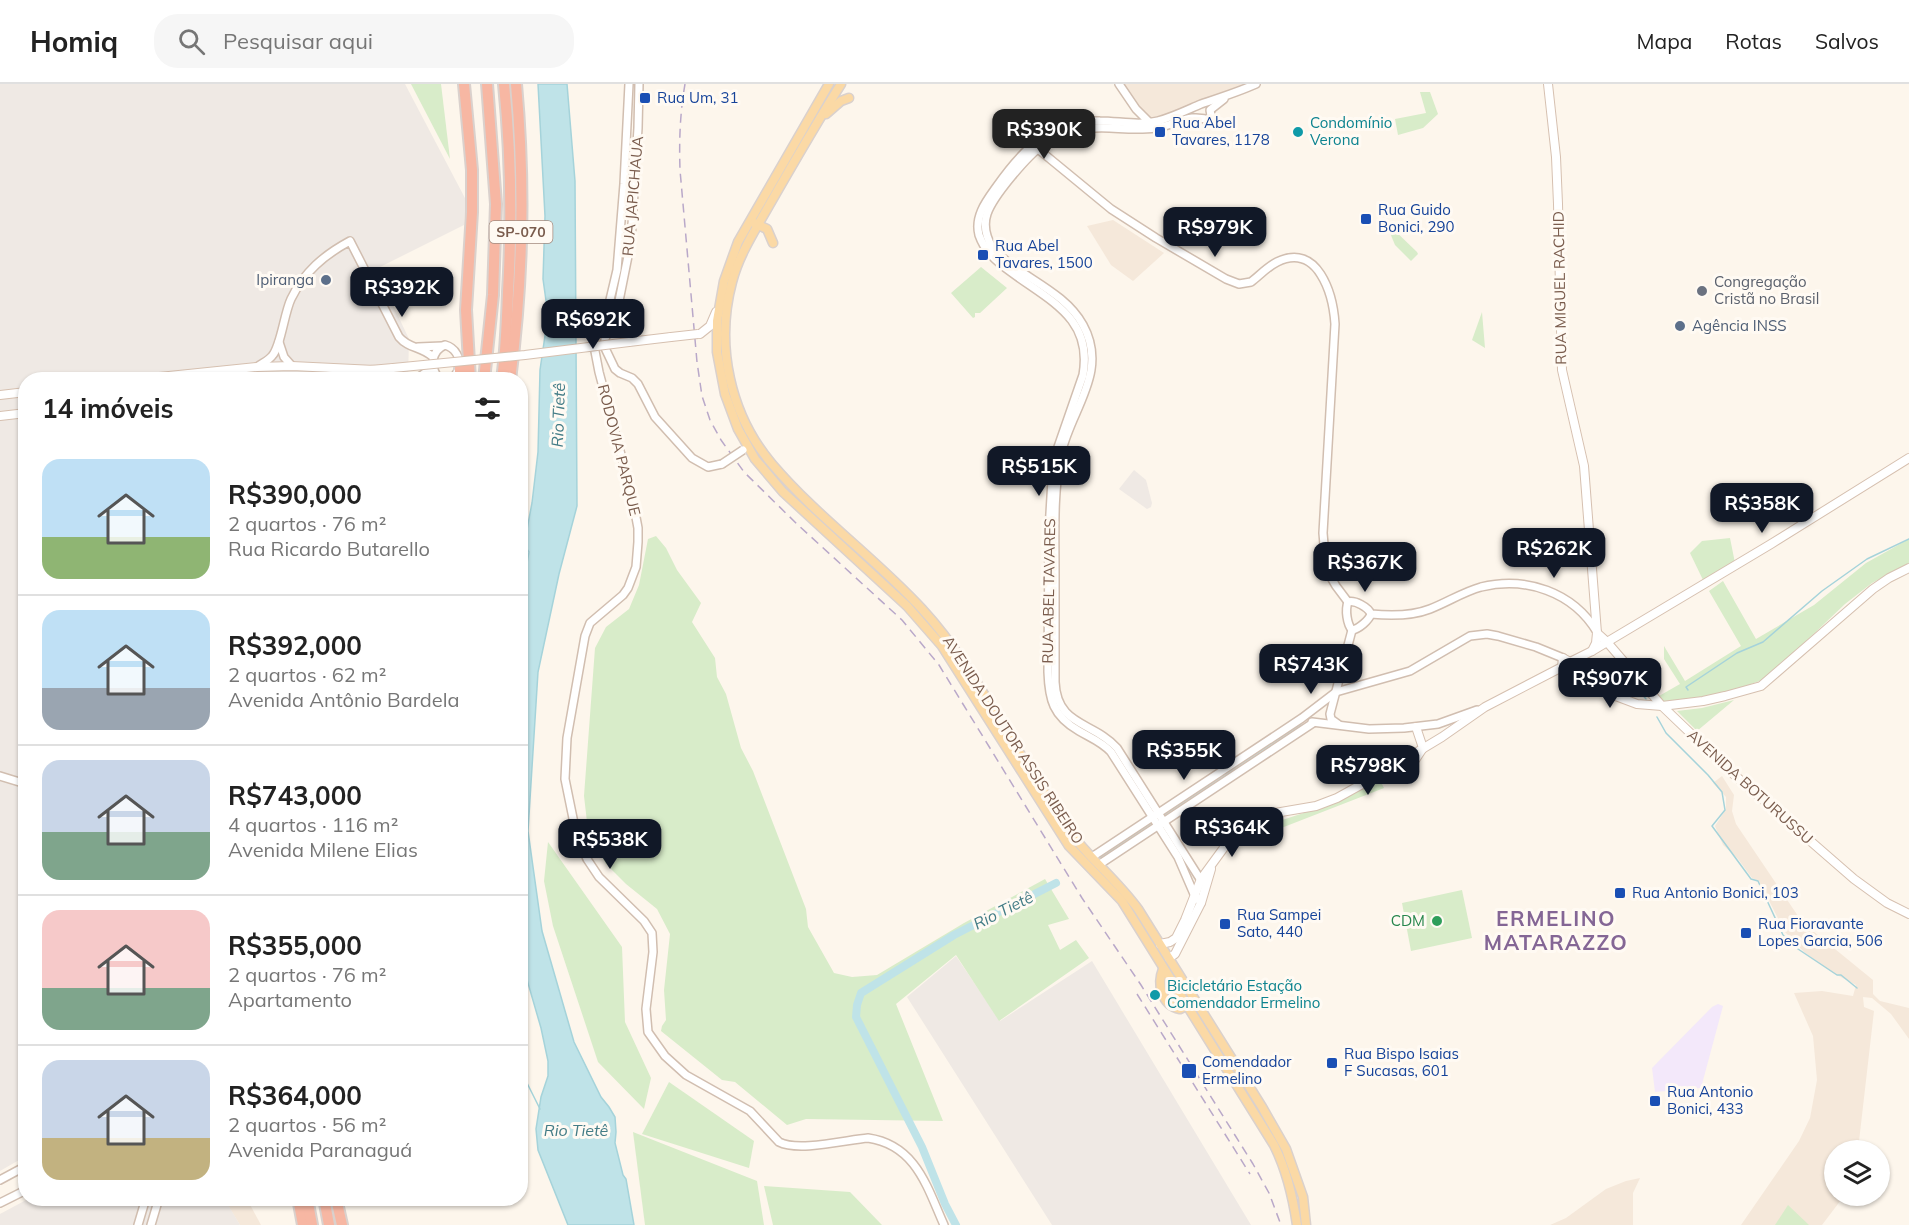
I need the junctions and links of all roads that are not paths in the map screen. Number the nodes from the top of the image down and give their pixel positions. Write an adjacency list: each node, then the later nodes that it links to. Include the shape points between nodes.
1 (464, 84): 36 (highway, via 472,170 466,310)
2 (487, 84): 37 (highway, SP-070, via 496,204 493,295)
3 (504, 84): 38 (highway, SP-070, via 512,205)
4 (516, 84): 39 (highway, SP-070, via 523,196)
5 (629, 84): 104 (street, RODOVIA PARQUE, via 617,270 594,346 632,496 638,542 636,567 628,588 590,623 585,636 565,756 565,779 576,833 594,870 652,933 646,1024 651,1039 665,1056 695,1081 750,1111 785,1145 868,1138 888,1142 917,1168)
6 (639, 84): 44 (street, RUA JAPICHAUA, bridge, via 631,241 618,306 604,339 605,348 615,369 635,380 652,415 692,458 708,467 722,464)
7 (829, 84): 19 (main road, AVENIDA DOUTOR ASSIS RIBEIRO)
8 (841, 84): 15 (main road, AVENIDA DOUTOR ASSIS RIBEIRO)
9 (1119, 84): 14 (street)
10 (1256, 84): 12 (street, RUA ABEL TAVARES)
11 (1548, 84): 52 (main road, RUA MIGUEL RACHID, via 1556,157 1562,370 1584,466)
12 (1237, 92): 17 (street, RUA ABEL TAVARES); 17 (street, RUA ABEL TAVARES, via 1210,110 1212,121 1193,117)
13 (849, 98): 15 (main road)
14 (1136, 109): 16 (street); 17 (street)
15 (819, 120): 19 (main road, AVENIDA DOUTOR ASSIS RIBEIRO)
16 (1129, 123): 17 (street, RUA ABEL TAVARES); 71 (street, RUA ABEL TAVARES, via 1082,122 1041,137 1025,150 1000,182 978,222 988,252 1075,323 1085,355 1083,375 1057,450 1052,480 1049,688 1054,709 1061,719 1106,747)
17 (1153, 125): 18 (street, RUA ABEL TAVARES, via 1134,130 1084,128 1057,136)
18 (1038, 149): 49 (street, via 1111,209 1226,279 1246,284 1286,258 1300,257 1321,275 1334,304 1335,336 1323,533 1329,574); 71 (street, RUA ABEL TAVARES, via 997,196 985,222 993,249 1070,308 1083,324 1091,347 1091,378 1064,446 1057,485 1056,695 1068,716 1117,748)
19 (754, 223): 20 (main road, via 767,229); 21 (main road, AVENIDA DOUTOR ASSIS RIBEIRO, via 729,264); 23 (main road, AVENIDA DOUTOR ASSIS RIBEIRO, via 732,281)
20 (773, 243)
21 (719, 305): 22 (main road, via 711,325); 23 (main road, AVENIDA DOUTOR ASSIS RIBEIRO)
22 (699, 334): 23 (main road); 32 (main road, bridge, via 525,356)
23 (721, 336): 44 (main road, AVENIDA DOUTOR ASSIS RIBEIRO, via 720,371); 47 (main road, AVENIDA DOUTOR ASSIS RIBEIRO, via 730,382 743,419 760,449)
24 (279, 342): 26 (street, via 291,299 306,275 322,258 350,241 396,333 403,342); 28 (street, via 272,357); 29 (street)
25 (442, 346): 26 (street); 27 (street); 35 (street, via 455,351)
26 (417, 347): 27 (street)
27 (433, 357): 30 (street)
28 (257, 366): 29 (main road); 31 (main road)
29 (292, 366): 32 (main road)
30 (433, 367): 33 (street); 34 (street)
31 (203, 372)
32 (332, 372)
33 (426, 372)
34 (436, 372)
35 (460, 372)
36 (470, 372)
37 (485, 372)
38 (503, 372)
39 (511, 372)
40 (18, 393): 41 (main road)
41 (0, 395)
42 (18, 414): 43 (main road)
43 (0, 416)
44 (745, 449): 46 (main road, AVENIDA DOUTOR ASSIS RIBEIRO)
45 (1909, 458): 53 (main road)
46 (783, 492): 47 (main road); 74 (main road, AVENIDA DOUTOR ASSIS RIBEIRO, via 907,606 936,638 1059,832)
47 (801, 495): 72 (main road, AVENIDA DOUTOR ASSIS RIBEIRO, via 939,629 1069,831)
48 (1909, 568): 60 (main road, via 1873,589 1761,686 1703,702)
49 (1348, 602): 50 (street, via 1356,602); 51 (street)
50 (1371, 614): 51 (street); 52 (street, via 1416,613 1474,589 1512,583 1543,588 1562,597)
51 (1352, 630): 58 (street)
52 (1597, 633): 53 (main road); 54 (main road, RUA MIGUEL RACHID)
53 (1607, 642): 54 (main road); 60 (main road, AVENIDA BOTURUSSU)
54 (1592, 651): 55 (main road)
55 (1566, 660): 56 (main road); 57 (main road); 58 (street, via 1498,636 1470,636 1410,671)
56 (1562, 667): 57 (main road); 59 (main road)
57 (1573, 671): 60 (main road, via 1617,698)
58 (1335, 692): 61 (street); 63 (street, via 1331,718)
59 (1485, 706): 64 (street, via 1438,724); 65 (main road)
60 (1662, 706): 81 (main road, AVENIDA BOTURUSSU, via 1854,879)
61 (1302, 717): 62 (street); 71 (street)
62 (1313, 723): 63 (street); 71 (street)
63 (1340, 726): 64 (street)
64 (1416, 727): 65 (main road)
65 (1423, 748): 66 (main road); 67 (main road)
66 (1410, 769)
67 (1384, 772): 69 (main road); 76 (main road, via 1325,803 1254,823 1224,846)
68 (0, 776): 70 (street)
69 (1401, 778)
70 (18, 782)
71 (1158, 819): 72 (street); 73 (street, RUA ABEL TAVARES); 75 (street)
72 (1092, 857): 74 (main road); 75 (main road, AVENIDA DOUTOR ASSIS RIBEIRO)
73 (1185, 863): 77 (street, RUA ABEL TAVARES); 79 (street, RUA ABEL TAVARES)
74 (1085, 864): 83 (main road, AVENIDA DOUTOR ASSIS RIBEIRO, via 1122,901)
75 (1100, 864): 82 (main road, AVENIDA DOUTOR ASSIS RIBEIRO, via 1123,888)
76 (1211, 867): 77 (main road); 78 (main road)
77 (1201, 879): 78 (street, RUA ABEL TAVARES); 79 (main road)
78 (1206, 890): 80 (main road)
79 (1194, 894): 80 (street, RUA ABEL TAVARES); 82 (main road, via 1178,935)
80 (1202, 903): 84 (main road, via 1175,954)
81 (1909, 914)
82 (1160, 944): 84 (main road, AVENIDA DOUTOR ASSIS RIBEIRO)
83 (1152, 951): 84 (main road); 85 (main road)
84 (1169, 958): 86 (main road, AVENIDA DOUTOR ASSIS RIBEIRO)
85 (1163, 969): 87 (main road); 87 (main road, via 1160,987 1170,1005 1180,1009)
86 (1195, 1000): 87 (main road); 106 (main road, AVENIDA DOUTOR ASSIS RIBEIRO, via 1286,1149 1303,1197)
87 (1187, 1006): 105 (main road, via 1274,1145 1294,1199)
88 (18, 1170): 89 (street)
89 (0, 1180)
90 (18, 1194): 91 (street)
91 (0, 1203)
92 (144, 1206): 98 (street)
93 (157, 1206): 99 (street)
94 (299, 1206): 100 (highway)
95 (308, 1206): 101 (highway)
96 (325, 1206): 102 (highway)
97 (338, 1206): 103 (highway)
98 (138, 1225)
99 (151, 1225)
100 (303, 1225)
101 (312, 1225)
102 (329, 1225)
103 (342, 1225)
104 (944, 1225)
105 (1297, 1225)
106 (1306, 1225)

